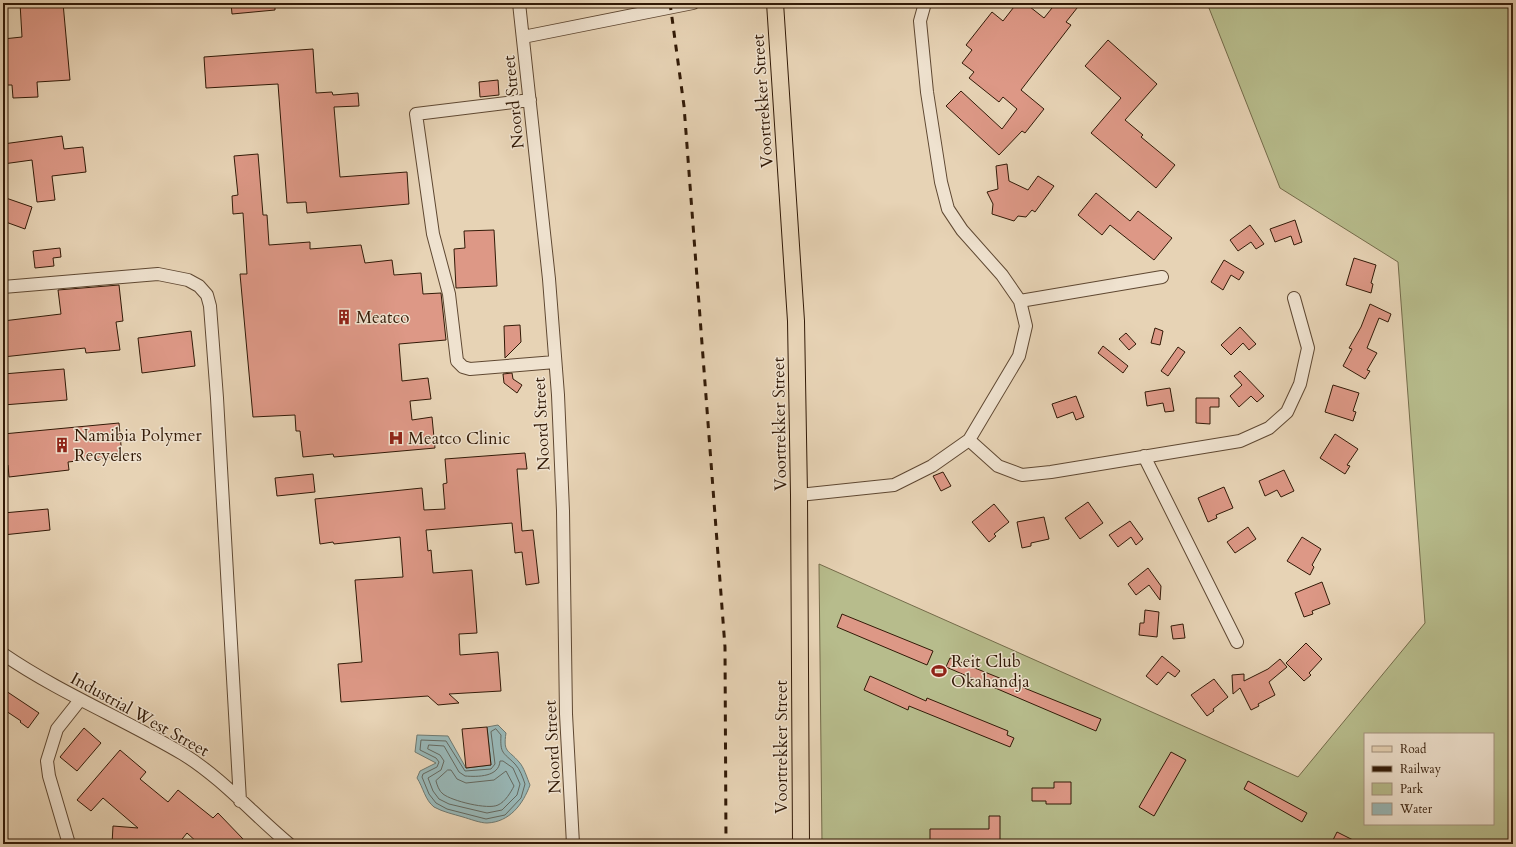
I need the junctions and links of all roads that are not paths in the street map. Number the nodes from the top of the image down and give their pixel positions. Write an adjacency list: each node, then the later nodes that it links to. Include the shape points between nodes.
1 (519, 3): 5 (street, Noord Street)
2 (693, 3): 5 (street)
3 (775, 3): 14 (main road, Voortrekker Street, via 796,321)
4 (925, 3): 10 (street, via 920,21 927,92 941,182 948,209)
5 (523, 37): 6 (street, Noord Street)
6 (530, 100): 11 (street, Noord Street, via 549,279); 11 (street, via 416,114 433,234 448,294 457,361 470,369)
7 (1162, 277): 10 (street)
8 (3, 287): 18 (street, via 158,274 188,280 199,286 207,295 217,398)
9 (1294, 298): 13 (street, via 1308,348 1300,384 1287,412 1269,428 1240,441)
10 (1020, 301): 12 (street, via 1026,326 1019,356)
11 (554, 362): 21 (street, Noord Street, via 563,511 566,714)
12 (969, 440): 13 (street, via 998,466 1022,475); 14 (street, via 932,466 894,485)
13 (1144, 456): 15 (street)
14 (799, 495): 22 (main road, Voortrekker Street)
15 (1237, 642)
16 (3, 654): 17 (street, Industrial West Street)
17 (80, 700): 18 (street, Industrial West Street, via 184,754); 19 (street, via 57,729 47,761)
18 (240, 801): 20 (street, Industrial West Street)
19 (69, 844)
20 (289, 844)
21 (574, 844)
22 (801, 844)

